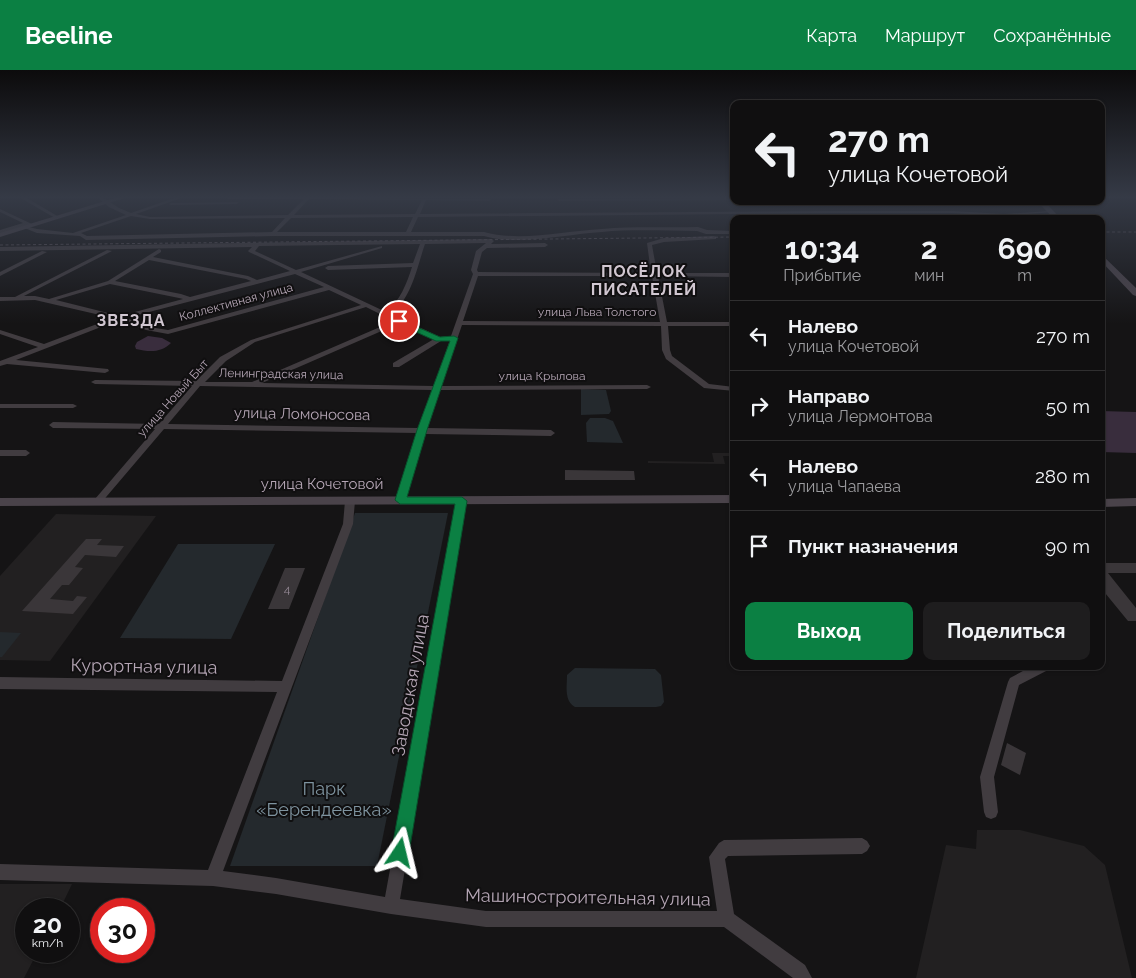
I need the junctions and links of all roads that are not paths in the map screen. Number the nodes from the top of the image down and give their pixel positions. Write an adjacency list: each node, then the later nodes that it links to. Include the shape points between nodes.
1 (686, 239): 17 (street, via 648,244)
2 (396, 243): 3 (street); 4 (street); 14 (street)
3 (423, 243): 5 (street, via 491,241); 13 (street)
4 (257, 245): 7 (street); 14 (street, via 251,251)
5 (486, 246): 6 (street); 16 (street, via 479,250)
6 (545, 246)
7 (0, 249)
8 (109, 251): 25 (street)
9 (159, 251): 11 (street)
10 (44, 252): 15 (street)
11 (148, 258): 19 (street); 20 (street)
12 (1105, 260): 22 (main road)
13 (415, 265): 14 (street, via 336,266); 28 (street, via 406,290 394,310)
14 (296, 273): 20 (street); 21 (street)
15 (0, 274)
16 (476, 274): 17 (street); 31 (street)
17 (655, 275): 18 (street); 32 (street)
18 (730, 275)
19 (110, 282): 24 (street); 26 (street)
20 (257, 282): 24 (street)
21 (328, 288): 27 (street); 29 (street, Коллективная улица, via 168,332 148,329)
22 (1136, 293)
23 (0, 299): 25 (street, Коллективная улица)
24 (188, 299): 29 (street)
25 (13, 300): 26 (street, Коллективная улица, via 35,298)
26 (50, 301): 29 (street, Коллективная улица)
27 (366, 305): 28 (street); 42 (street, улица Новый Быт, via 253,341 223,359)
28 (385, 315): 30 (street)
29 (118, 318): 37 (street)
30 (399, 321): 36 (street); 43 (street)
31 (460, 323): 32 (street, улица Льва Толстого); 35 (street)
32 (664, 324): 33 (street, улица Льва Толстого); 46 (street, via 669,357 707,386)
33 (730, 324)
34 (0, 332): 37 (street)
35 (454, 338): 36 (street); 45 (street)
36 (439, 339): 39 (street)
37 (45, 347): 38 (street)
38 (3, 363): 40 (street)
39 (396, 365)
40 (105, 371)
41 (95, 382): 42 (street, Ленинградская улица)
42 (198, 384): 43 (street, Ленинградская улица); 50 (street, улица Новый Быт)
43 (249, 385): 45 (street, Ленинградская улица)
44 (647, 387): 45 (street, улица Крылова)
45 (437, 388): 51 (street)
46 (730, 389)
47 (0, 406): 48 (street)
48 (73, 406)
49 (53, 426): 50 (street, улица Ломоносова)
50 (162, 427): 51 (street, улица Ломоносова); 57 (street, улица Новый Быт)
51 (422, 430): 52 (street, улица Ломоносова); 56 (street)
52 (551, 433)
53 (0, 453): 54 (street)
54 (26, 453)
55 (730, 499): 59 (main road, улица Кочетовой)
56 (400, 500): 58 (main road, улица Кочетовой); 59 (main road, улица Кочетовой)
57 (98, 501): 58 (main road, улица Кочетовой); 60 (main road, улица Кочетовой)
58 (350, 501): 65 (street, via 348,524)
59 (462, 501): 70 (street, Заводская улица)
60 (0, 502)
61 (1136, 502): 62 (main road)
62 (1105, 503)
63 (1036, 670): 66 (street, via 1014,682 987,777)
64 (0, 682): 65 (street, Курортная улица)
65 (286, 686): 69 (street)
66 (991, 812)
67 (862, 846): 71 (street, via 724,848 716,857)
68 (0, 872): 69 (street, Машиностроительная улица)
69 (213, 878): 70 (street, Машиностроительная улица)
70 (391, 906): 71 (street, Машиностроительная улица, via 486,919)
71 (727, 919): 72 (street, via 800,971)
72 (803, 978)

